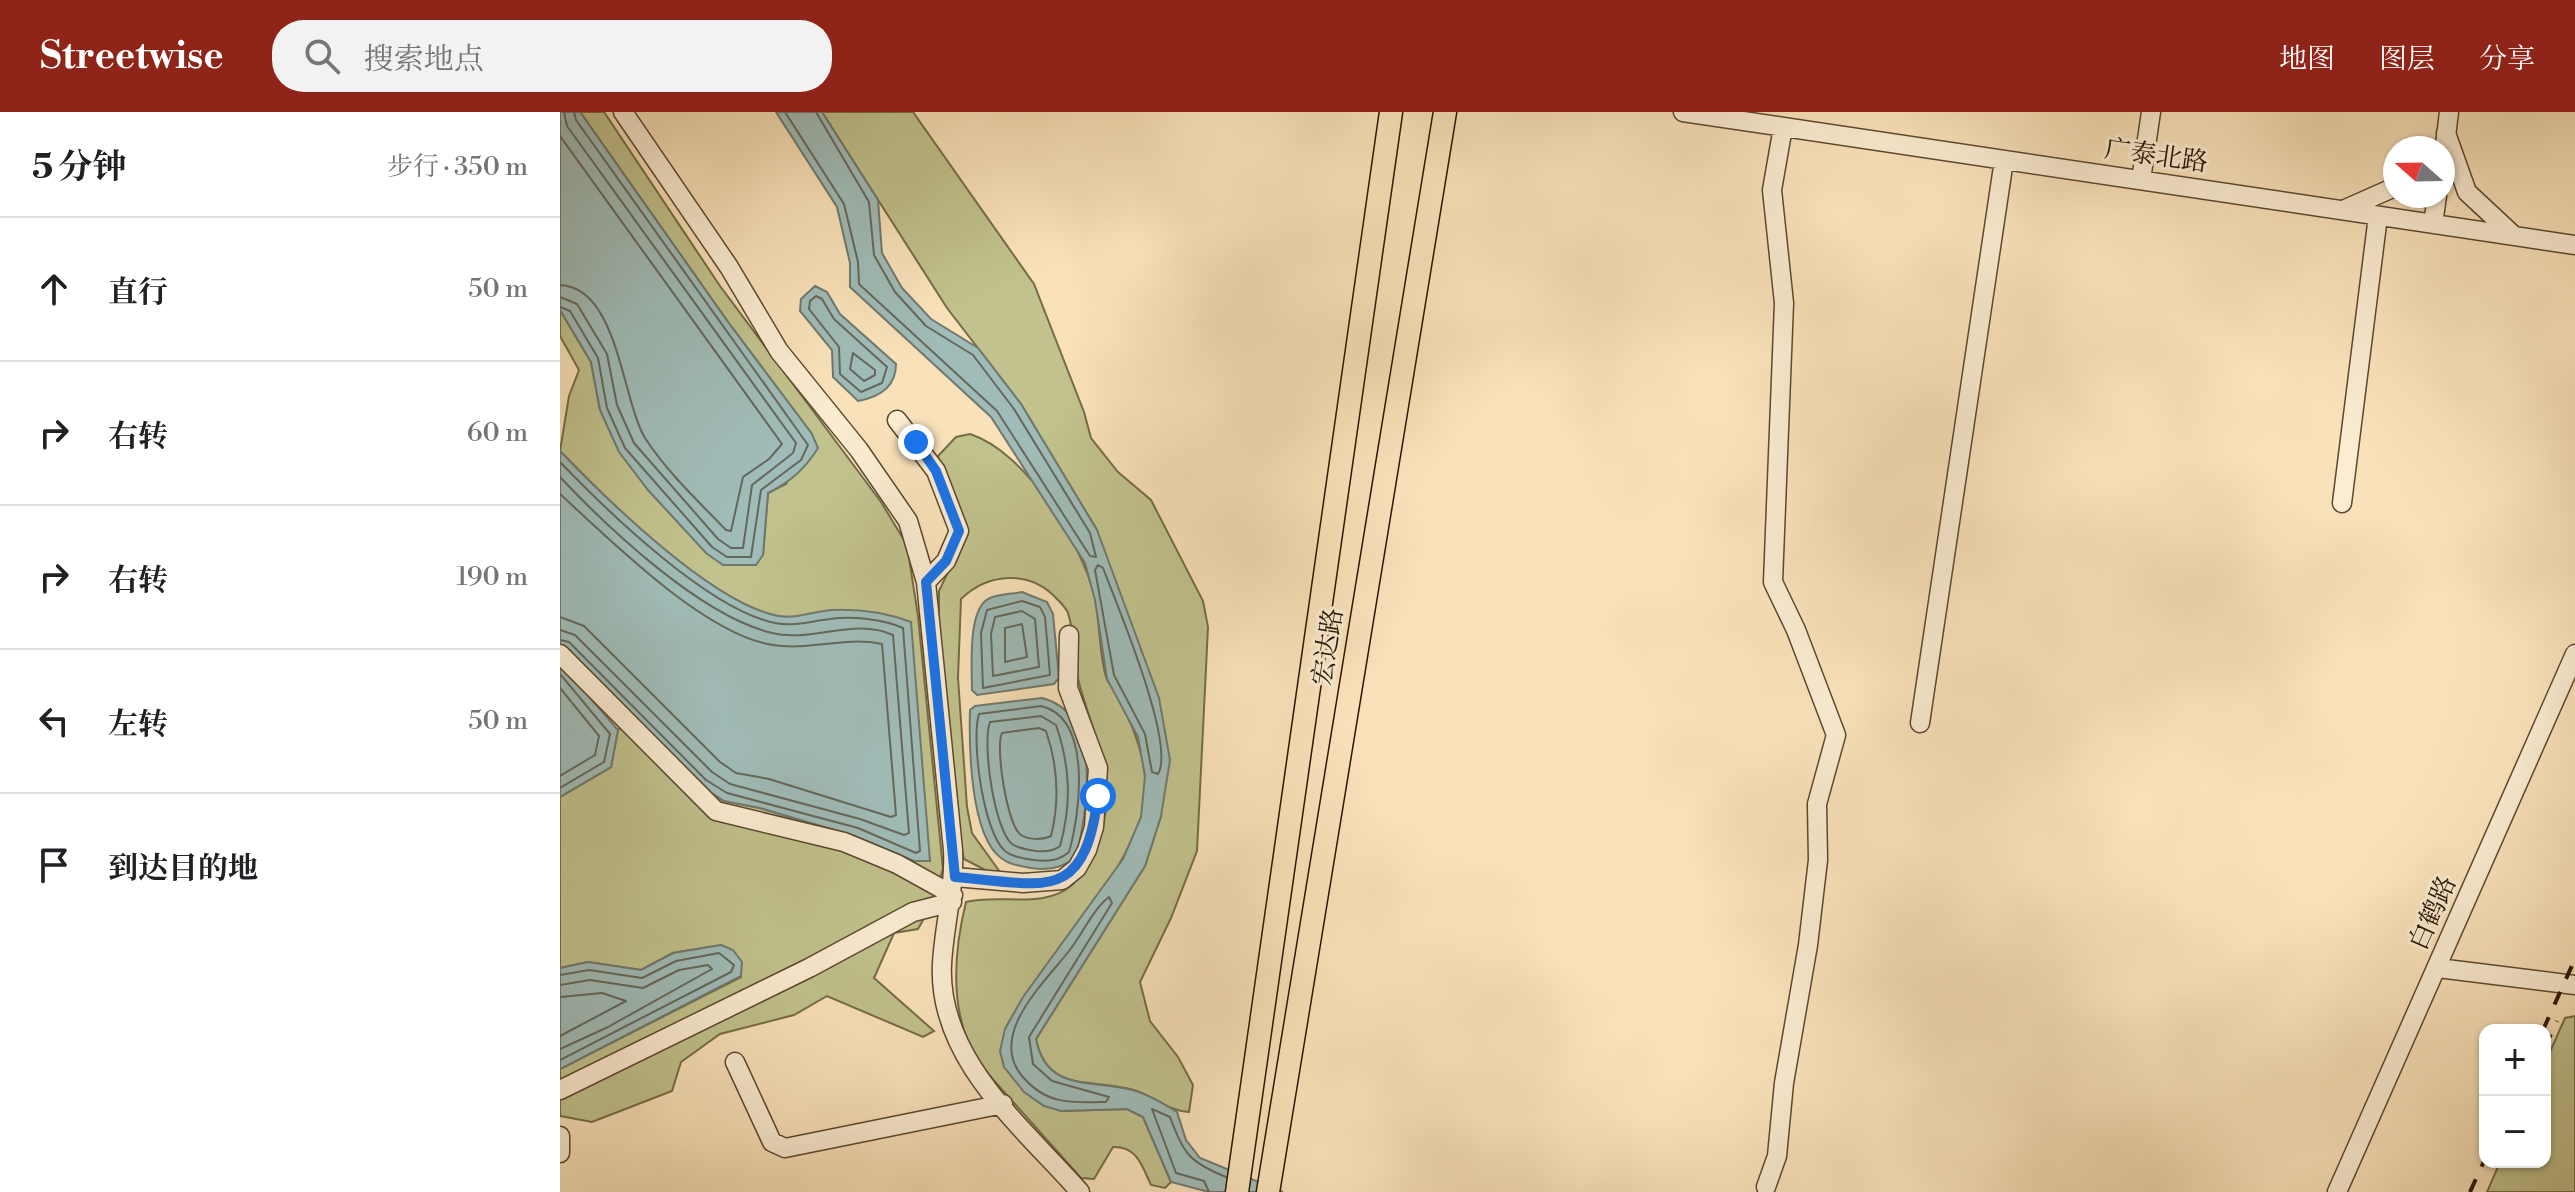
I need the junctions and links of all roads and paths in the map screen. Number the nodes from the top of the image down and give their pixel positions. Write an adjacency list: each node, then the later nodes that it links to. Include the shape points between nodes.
1 (623, 112): 24 (street, via 729,267 779,351 908,521)
2 (1391, 112): 39 (main road, 宏达路)
3 (1683, 112): 7 (street, 广泰北路)
4 (2151, 112): 14 (street)
5 (2449, 112): 10 (street)
6 (1445, 113): 40 (main road, 宏达路)
7 (1708, 114): 8 (street, 广泰北路)
8 (1728, 115): 9 (street, 广泰北路)
9 (1783, 127): 13 (street, 广泰北路); 37 (street, via 1772,190 1784,303 1773,582 1836,735 1817,804 1818,860 1808,945 1777,1156)
10 (2446, 133): 11 (street); 12 (street); 20 (street, via 2467,192)
11 (2444, 136)
12 (2446, 136)
13 (2004, 160): 14 (street, 广泰北路); 28 (street)
14 (2141, 180): 17 (street, 广泰北路)
15 (2383, 192): 17 (street)
16 (2435, 208): 19 (street)
17 (2342, 210): 18 (street, 广泰北路)
18 (2378, 216): 19 (street, 广泰北路); 23 (street)
19 (2433, 224): 20 (street, 广泰北路)
20 (2514, 235): 21 (street, 广泰北路)
21 (2575, 245)
22 (897, 420): 24 (street, via 936,471 959,531 946,561)
23 (2342, 503)
24 (926, 582): 29 (street)
25 (1069, 635): 29 (street, via 1068,688 1098,768 1087,850 1062,880)
26 (560, 654): 29 (street, via 716,811 844,842)
27 (2575, 654): 30 (street, 白鹤路)
28 (1920, 723)
29 (953, 891): 33 (street); 34 (street, via 942,966 947,1013 969,1064)
30 (2438, 968): 31 (street); 41 (street, 白鹤路)
31 (2575, 985)
32 (735, 1062): 34 (street, via 772,1142 785,1148)
33 (560, 1090)
34 (1003, 1104): 38 (street)
35 (560, 1136): 36 (street)
36 (560, 1153)
37 (1766, 1187)
38 (1080, 1192)
39 (1237, 1192)
40 (1268, 1192)
41 (2337, 1192)

